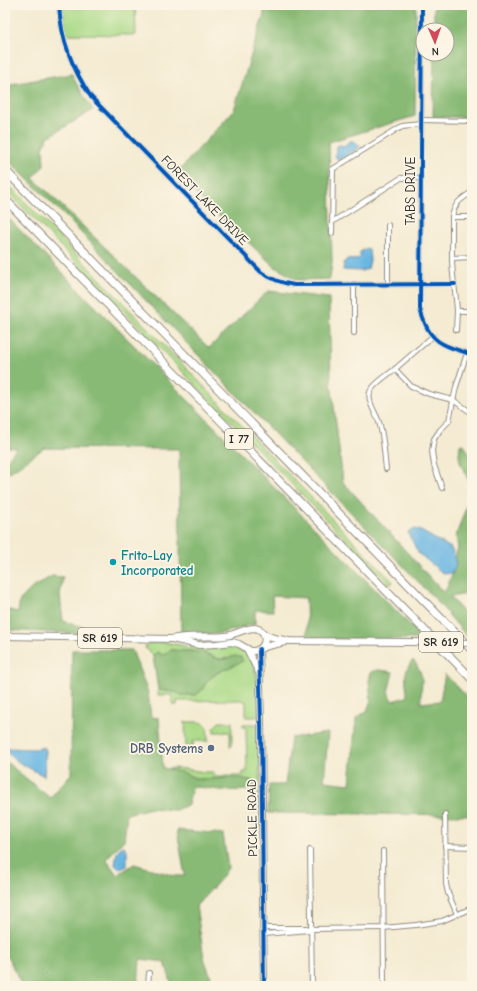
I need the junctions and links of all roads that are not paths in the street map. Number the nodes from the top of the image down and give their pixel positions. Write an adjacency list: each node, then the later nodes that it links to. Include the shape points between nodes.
1 (59, 5): 16 (street, FOREST LAKE DRIVE, via 62,30 70,58 91,97 262,272 270,279 283,284)
2 (422, 5): 4 (street, TABS DRIVE)
3 (472, 121): 4 (street)
4 (421, 122): 6 (street, TABS DRIVE); 11 (street, via 402,126 333,169)
5 (5, 170): 40 (highway, I 77)
6 (420, 178): 11 (street, via 401,178); 18 (street, TABS DRIVE)
7 (472, 192): 9 (street, via 458,200)
8 (5, 199): 42 (highway, I 77)
9 (452, 217): 10 (street); 15 (street)
10 (472, 217)
11 (332, 222): 13 (street)
12 (388, 225): 17 (street)
13 (332, 233)
14 (472, 257): 15 (street)
15 (452, 258): 19 (street, via 452,277)
16 (354, 284): 17 (street, FOREST LAKE DRIVE); 23 (street)
17 (388, 284): 18 (street, FOREST LAKE DRIVE)
18 (420, 284): 19 (street, FOREST LAKE DRIVE); 24 (street, TABS DRIVE, via 420,309 423,321)
19 (455, 284): 20 (street)
20 (457, 311): 21 (street); 22 (street)
21 (472, 311)
22 (456, 330)
23 (354, 333)
24 (432, 336): 25 (street, TABS DRIVE, via 442,344); 27 (street)
25 (467, 353): 26 (street, TABS DRIVE); 28 (street)
26 (472, 355)
27 (395, 369): 28 (street, via 411,386 420,391); 30 (street, via 370,393 382,436)
28 (454, 400): 29 (street); 31 (street, via 449,421 434,439 432,451)
29 (472, 413)
30 (386, 469)
31 (442, 488)
32 (247, 629): 33 (main road, via 258,628); 35 (main road, via 227,636 181,636); 38 (main road, via 242,635 242,643)
33 (264, 634): 36 (main road); 39 (main road, via 265,641)
34 (5, 636): 35 (main road, SR 619)
35 (172, 639): 38 (main road, via 199,645 232,642)
36 (289, 641): 37 (main road, SR 619, bridge); 39 (main road)
37 (472, 643)
38 (246, 648): 39 (main road, via 254,651); 41 (main road, PICKLE ROAD)
39 (260, 649): 41 (main road, PICKLE ROAD)
40 (472, 650)
41 (260, 675): 52 (main road, PICKLE ROAD)
42 (472, 679)
43 (445, 814): 44 (street)
44 (445, 846): 45 (street); 49 (street, via 446,884)
45 (472, 847)
46 (310, 850): 51 (street)
47 (383, 851): 50 (street)
48 (472, 908): 49 (street)
49 (457, 914): 50 (street, via 438,922)
50 (383, 928): 51 (street); 57 (street)
51 (311, 929): 52 (street); 56 (street)
52 (264, 931): 55 (main road, PICKLE ROAD)
53 (149, 973): 54 (street)
54 (148, 986)
55 (264, 986)
56 (312, 986)
57 (384, 986)

